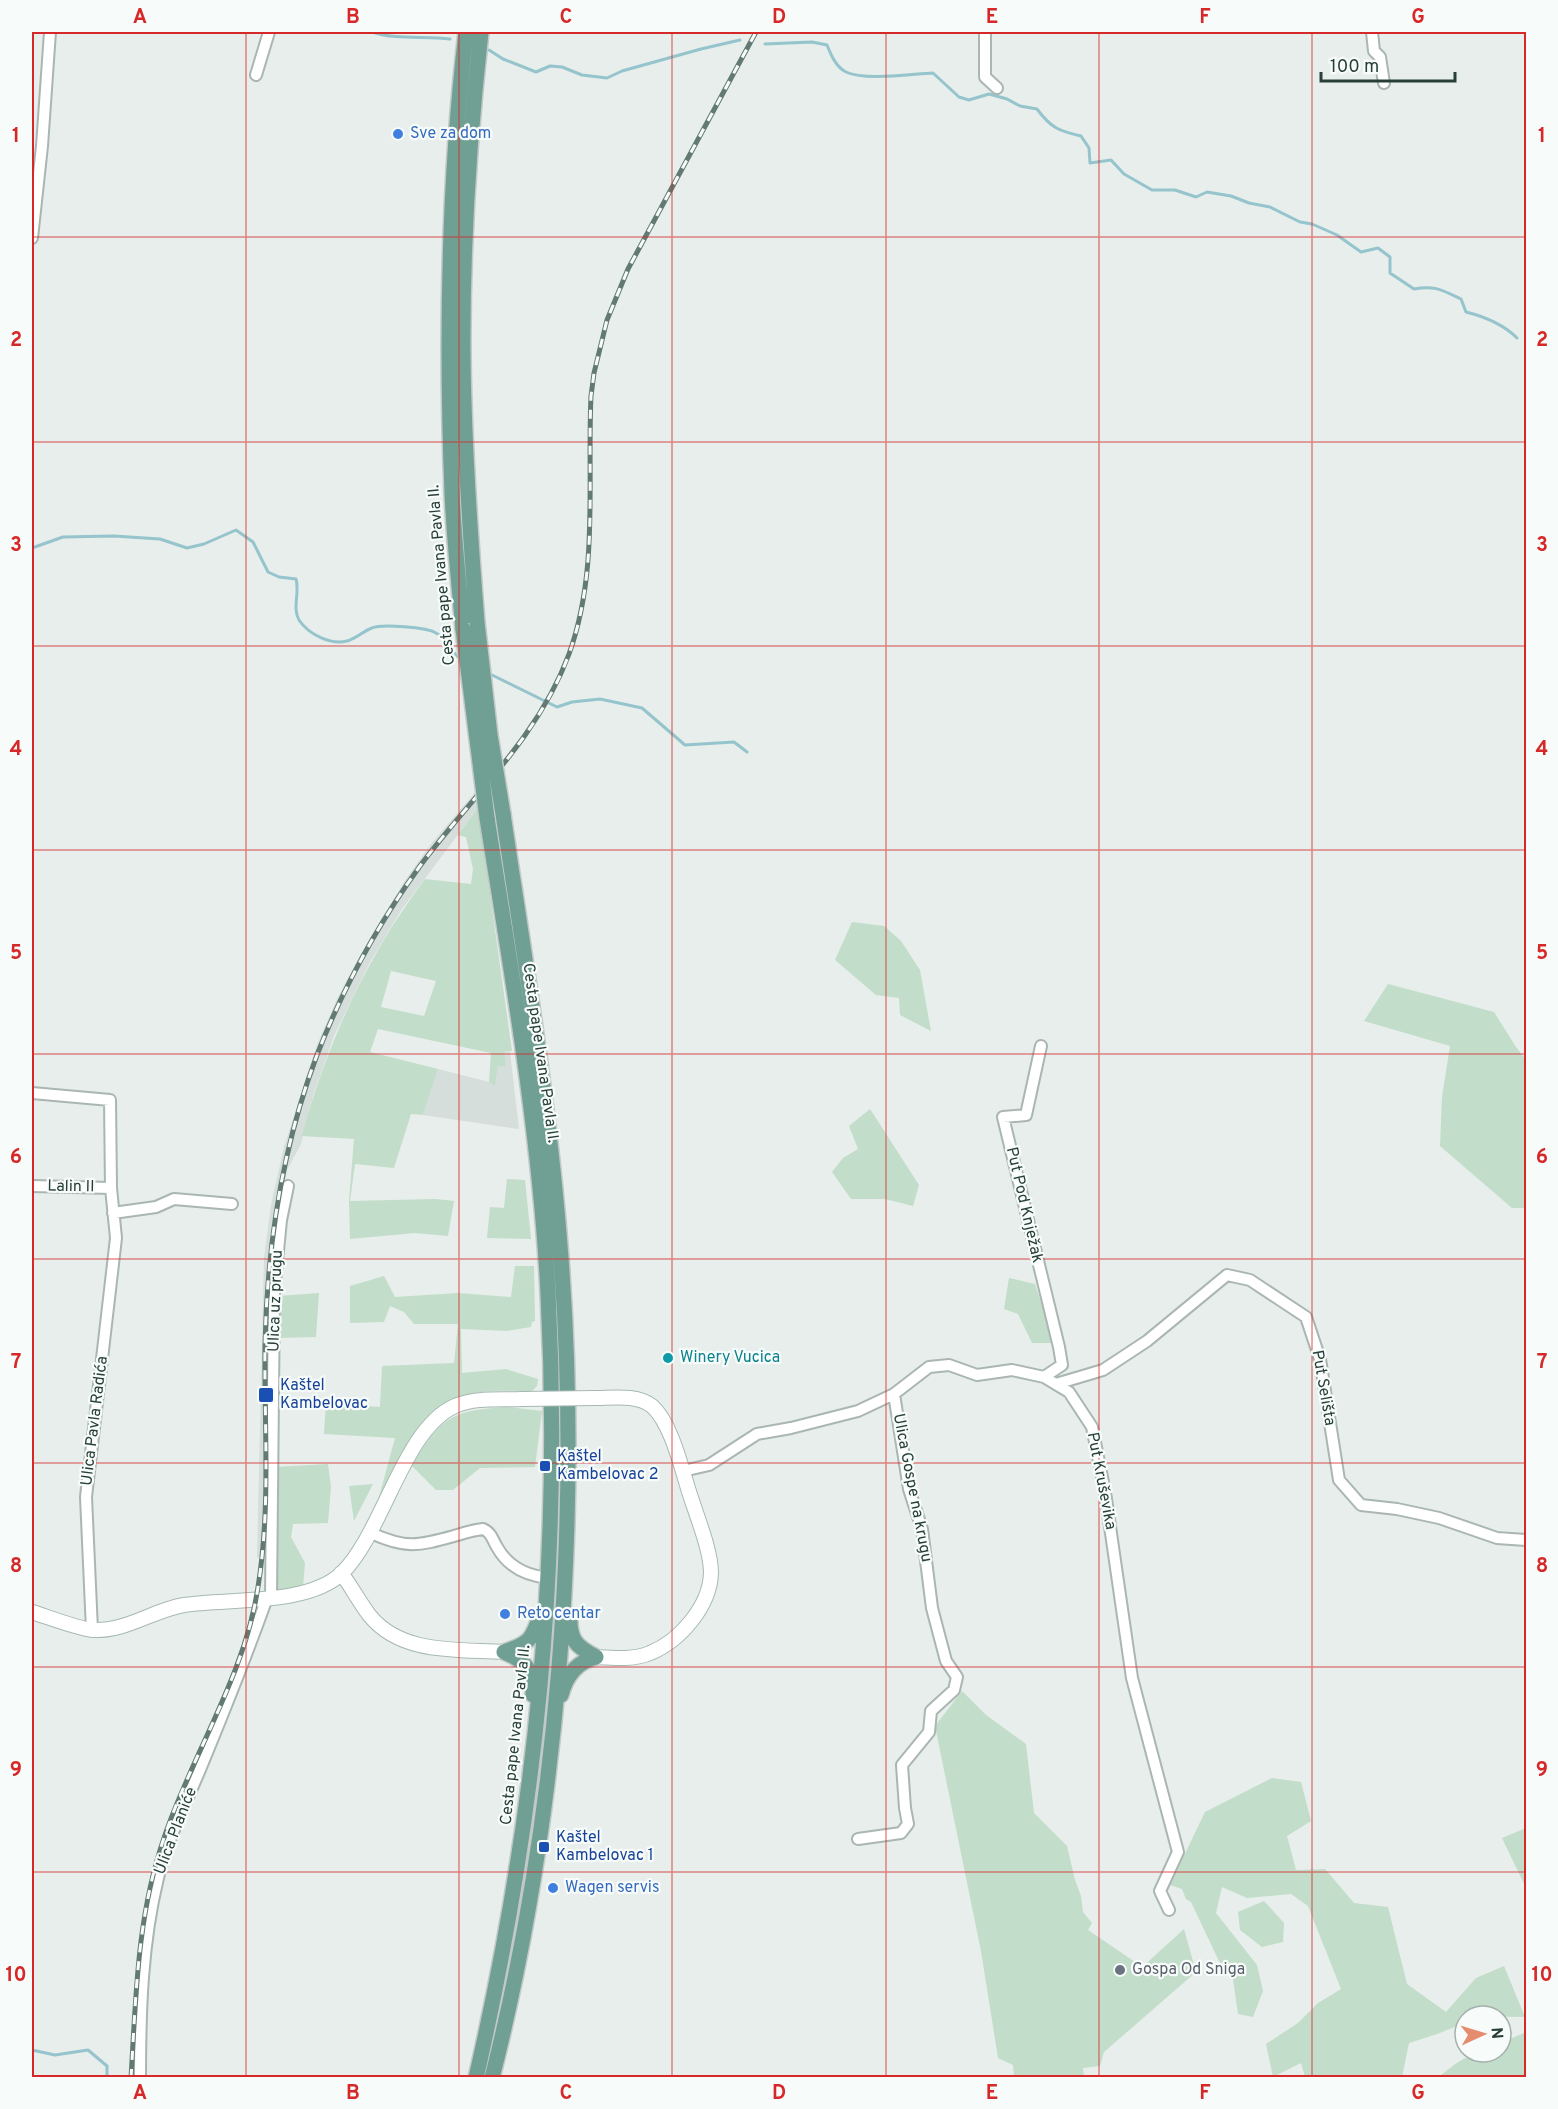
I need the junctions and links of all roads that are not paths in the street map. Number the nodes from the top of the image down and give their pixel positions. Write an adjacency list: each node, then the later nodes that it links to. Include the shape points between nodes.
1 (50, 32): 10 (street)
2 (269, 32): 7 (street)
3 (466, 32): 11 (main road, Cesta pape Ivana Pavla II., via 455,150 449,309 453,496)
4 (481, 32): 11 (main road, Cesta pape Ivana Pavla II., via 468,181 463,356)
5 (985, 32): 9 (street, via 985,77)
6 (1372, 32): 8 (street)
7 (256, 75)
8 (1384, 83)
9 (997, 88)
10 (32, 238)
11 (470, 625): 26 (main road, Cesta pape Ivana Pavla II., bridge, via 487,818 524,1059 544,1235 552,1396); 27 (main road, Cesta pape Ivana Pavla II., bridge, via 489,723 541,1070 561,1260 567,1426)
12 (1041, 1046): 19 (street, Put Pod Knježak, via 1026,1115 1003,1117 1062,1365)
13 (32, 1093): 16 (street, Ulica Pavla Radića, via 110,1100)
14 (32, 1186): 16 (street, Lalin II)
15 (288, 1186): 28 (street, Ulica uz prugu, via 274,1292)
16 (111, 1188): 18 (street, Ulica Pavla Radića)
17 (232, 1204): 18 (street, via 174,1199 156,1207)
18 (113, 1213): 31 (street, Ulica Pavla Radića, via 116,1238 86,1497)
19 (1044, 1377): 20 (street, Put Kruševika); 21 (street, Put Kruševika, via 1012,1370 976,1375 950,1365 929,1367)
20 (1056, 1384): 24 (street, Put Selišta, via 1103,1370 1147,1341 1227,1275 1250,1280 1306,1317 1320,1359 1339,1480 1361,1505 1439,1518 1497,1538); 37 (street, Put Kruševika, via 1069,1392 1092,1427 1132,1678 1178,1852 1160,1892)
21 (894, 1394): 22 (street, Put Kruševika, via 858,1411 757,1434 709,1465); 36 (street, Ulica Gospe na krugu, via 909,1489 922,1529 932,1608 946,1661 957,1677 954,1690 931,1711 929,1732 902,1765 908,1824 901,1833)
22 (682, 1471): 23 (street, bridge, via 663,1418 650,1405 634,1399 468,1402 433,1420 412,1450); 33 (street, via 711,1575 697,1615 675,1640 649,1654)
23 (370, 1533): 25 (street); 26 (street, via 391,1542 417,1545 483,1529 515,1567 534,1577)
24 (1527, 1540)
25 (341, 1573): 28 (street, via 309,1591); 32 (street, via 374,1620 403,1641 420,1646)
26 (549, 1578): 29 (main road, Cesta pape Ivana Pavla II.)
27 (563, 1590): 33 (main road, via 571,1637); 34 (main road, Cesta pape Ivana Pavla II.)
28 (269, 1598): 31 (street, via 182,1605 118,1628); 38 (street, Ulica Planiće, via 158,1877 144,1974)
29 (548, 1601): 32 (main road, via 533,1636 518,1648); 35 (main road, Cesta pape Ivana Pavla II.)
30 (32, 1612): 31 (street)
31 (92, 1630)
32 (504, 1652): 35 (main road, via 518,1657 529,1671)
33 (596, 1657): 34 (main road, via 580,1663 568,1676)
34 (554, 1712): 40 (main road, Cesta pape Ivana Pavla II., via 528,1903)
35 (538, 1719): 39 (main road, Cesta pape Ivana Pavla II., via 516,1879)
36 (858, 1839)
37 (1169, 1910)
38 (140, 2078)
39 (476, 2078)
40 (492, 2078)

